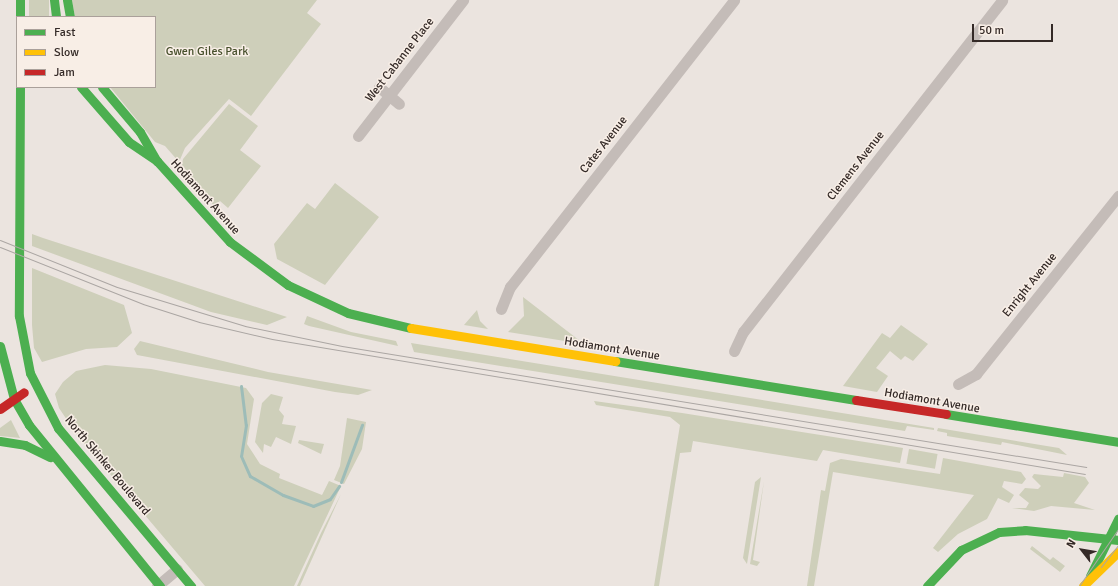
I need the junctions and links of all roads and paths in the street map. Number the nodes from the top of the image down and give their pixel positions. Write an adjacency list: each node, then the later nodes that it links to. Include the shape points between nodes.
1 (20, 0): 7 (street)
2 (54, 0): 8 (street)
3 (67, 0): 9 (street)
4 (463, 0): 14 (street, West Cabanne Place)
5 (734, 0): 19 (street, Cates Avenue, via 510,287)
6 (1002, 0): 21 (street, Clemens Avenue, via 743,332)
7 (20, 16)
8 (56, 16)
9 (70, 16)
10 (379, 87): 14 (street)
11 (20, 88): 23 (street, North Skinker Boulevard, via 19,316 24,356)
12 (82, 88): 17 (street, Hodiamont Avenue, via 129,142)
13 (103, 88): 17 (street, Hodiamont Avenue, via 140,132)
14 (390, 96): 15 (street); 16 (street, West Cabanne Place)
15 (399, 104)
16 (358, 136)
17 (157, 162): 27 (street, Hodiamont Avenue, via 212,225 248,259 306,296 348,313 403,327)
18 (1118, 196): 22 (street, Enright Avenue, via 976,374)
19 (501, 309)
20 (0, 346): 24 (street)
21 (734, 351)
22 (958, 384)
23 (34, 385): 24 (street); 33 (street, North Skinker Boulevard, via 71,444)
24 (14, 399): 25 (street); 28 (street)
25 (0, 409)
26 (0, 441): 28 (street, via 25,445)
27 (1118, 442)
28 (53, 458): 35 (street)
29 (1118, 519): 30 (street)
30 (1105, 540): 31 (street); 34 (street); 37 (street, via 1037,531 998,532 961,550)
31 (1118, 540)
32 (1118, 552): 34 (street)
33 (177, 569): 35 (street); 36 (street, North Skinker Boulevard)
34 (1090, 576): 38 (street)
35 (159, 585)
36 (190, 586)
37 (927, 586)
38 (1083, 586)

